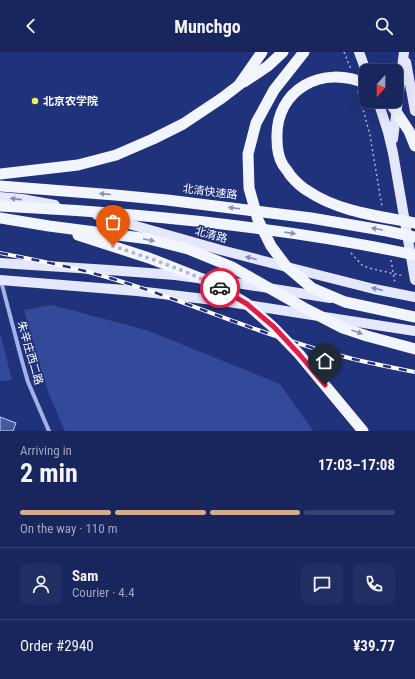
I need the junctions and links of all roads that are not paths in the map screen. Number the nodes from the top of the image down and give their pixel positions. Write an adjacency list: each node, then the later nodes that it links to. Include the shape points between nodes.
1 (262, 52): 8 (highway)
2 (283, 52): 8 (highway, via 268,66)
3 (304, 52): 31 (highway, bridge, via 274,90 256,123 248,154 250,188 258,220 271,246 286,266 312,288 345,302)
4 (359, 52): 6 (main road)
5 (404, 52): 11 (main road); 13 (main road)
6 (363, 64)
7 (359, 80): 19 (highway, bridge, via 329,77 313,81 293,93 281,112 278,123 278,155 295,180 322,199 341,208)
8 (239, 85): 14 (highway, via 183,124 116,155 78,165)
9 (380, 108): 13 (main road)
10 (394, 108): 12 (highway, bridge, via 410,131)
11 (415, 112)
12 (415, 146)
13 (393, 153): 22 (main road)
14 (0, 174)
15 (0, 186): 21 (highway, 北清快速路, one-way to 15, bridge, via 303,217 160,199)
16 (0, 197): 29 (main road, 北清路, one-way to 16, via 221,250 108,218 22,199)
17 (0, 206): 22 (highway, one-way to 22, bridge, via 185,219)
18 (0, 218): 20 (highway, bridge)
19 (415, 224)
20 (49, 226): 33 (highway, one-way to 33, bridge, via 149,239 188,249 232,267 343,328); 35 (highway, bridge, via 205,280 247,304 274,327 299,354)
21 (415, 237)
22 (412, 253): 23 (main road); 27 (main road)
23 (415, 261)
24 (0, 263): 25 (main road)
25 (23, 264): 26 (main road); 30 (main road, via 175,275)
26 (0, 269)
27 (415, 279)
28 (0, 280): 32 (main road, via 194,298); 34 (street, 朱辛庄西二路, via 26,375)
29 (415, 297)
30 (415, 313)
31 (415, 316)
32 (415, 331)
33 (415, 348)
34 (49, 431)
35 (363, 431)

